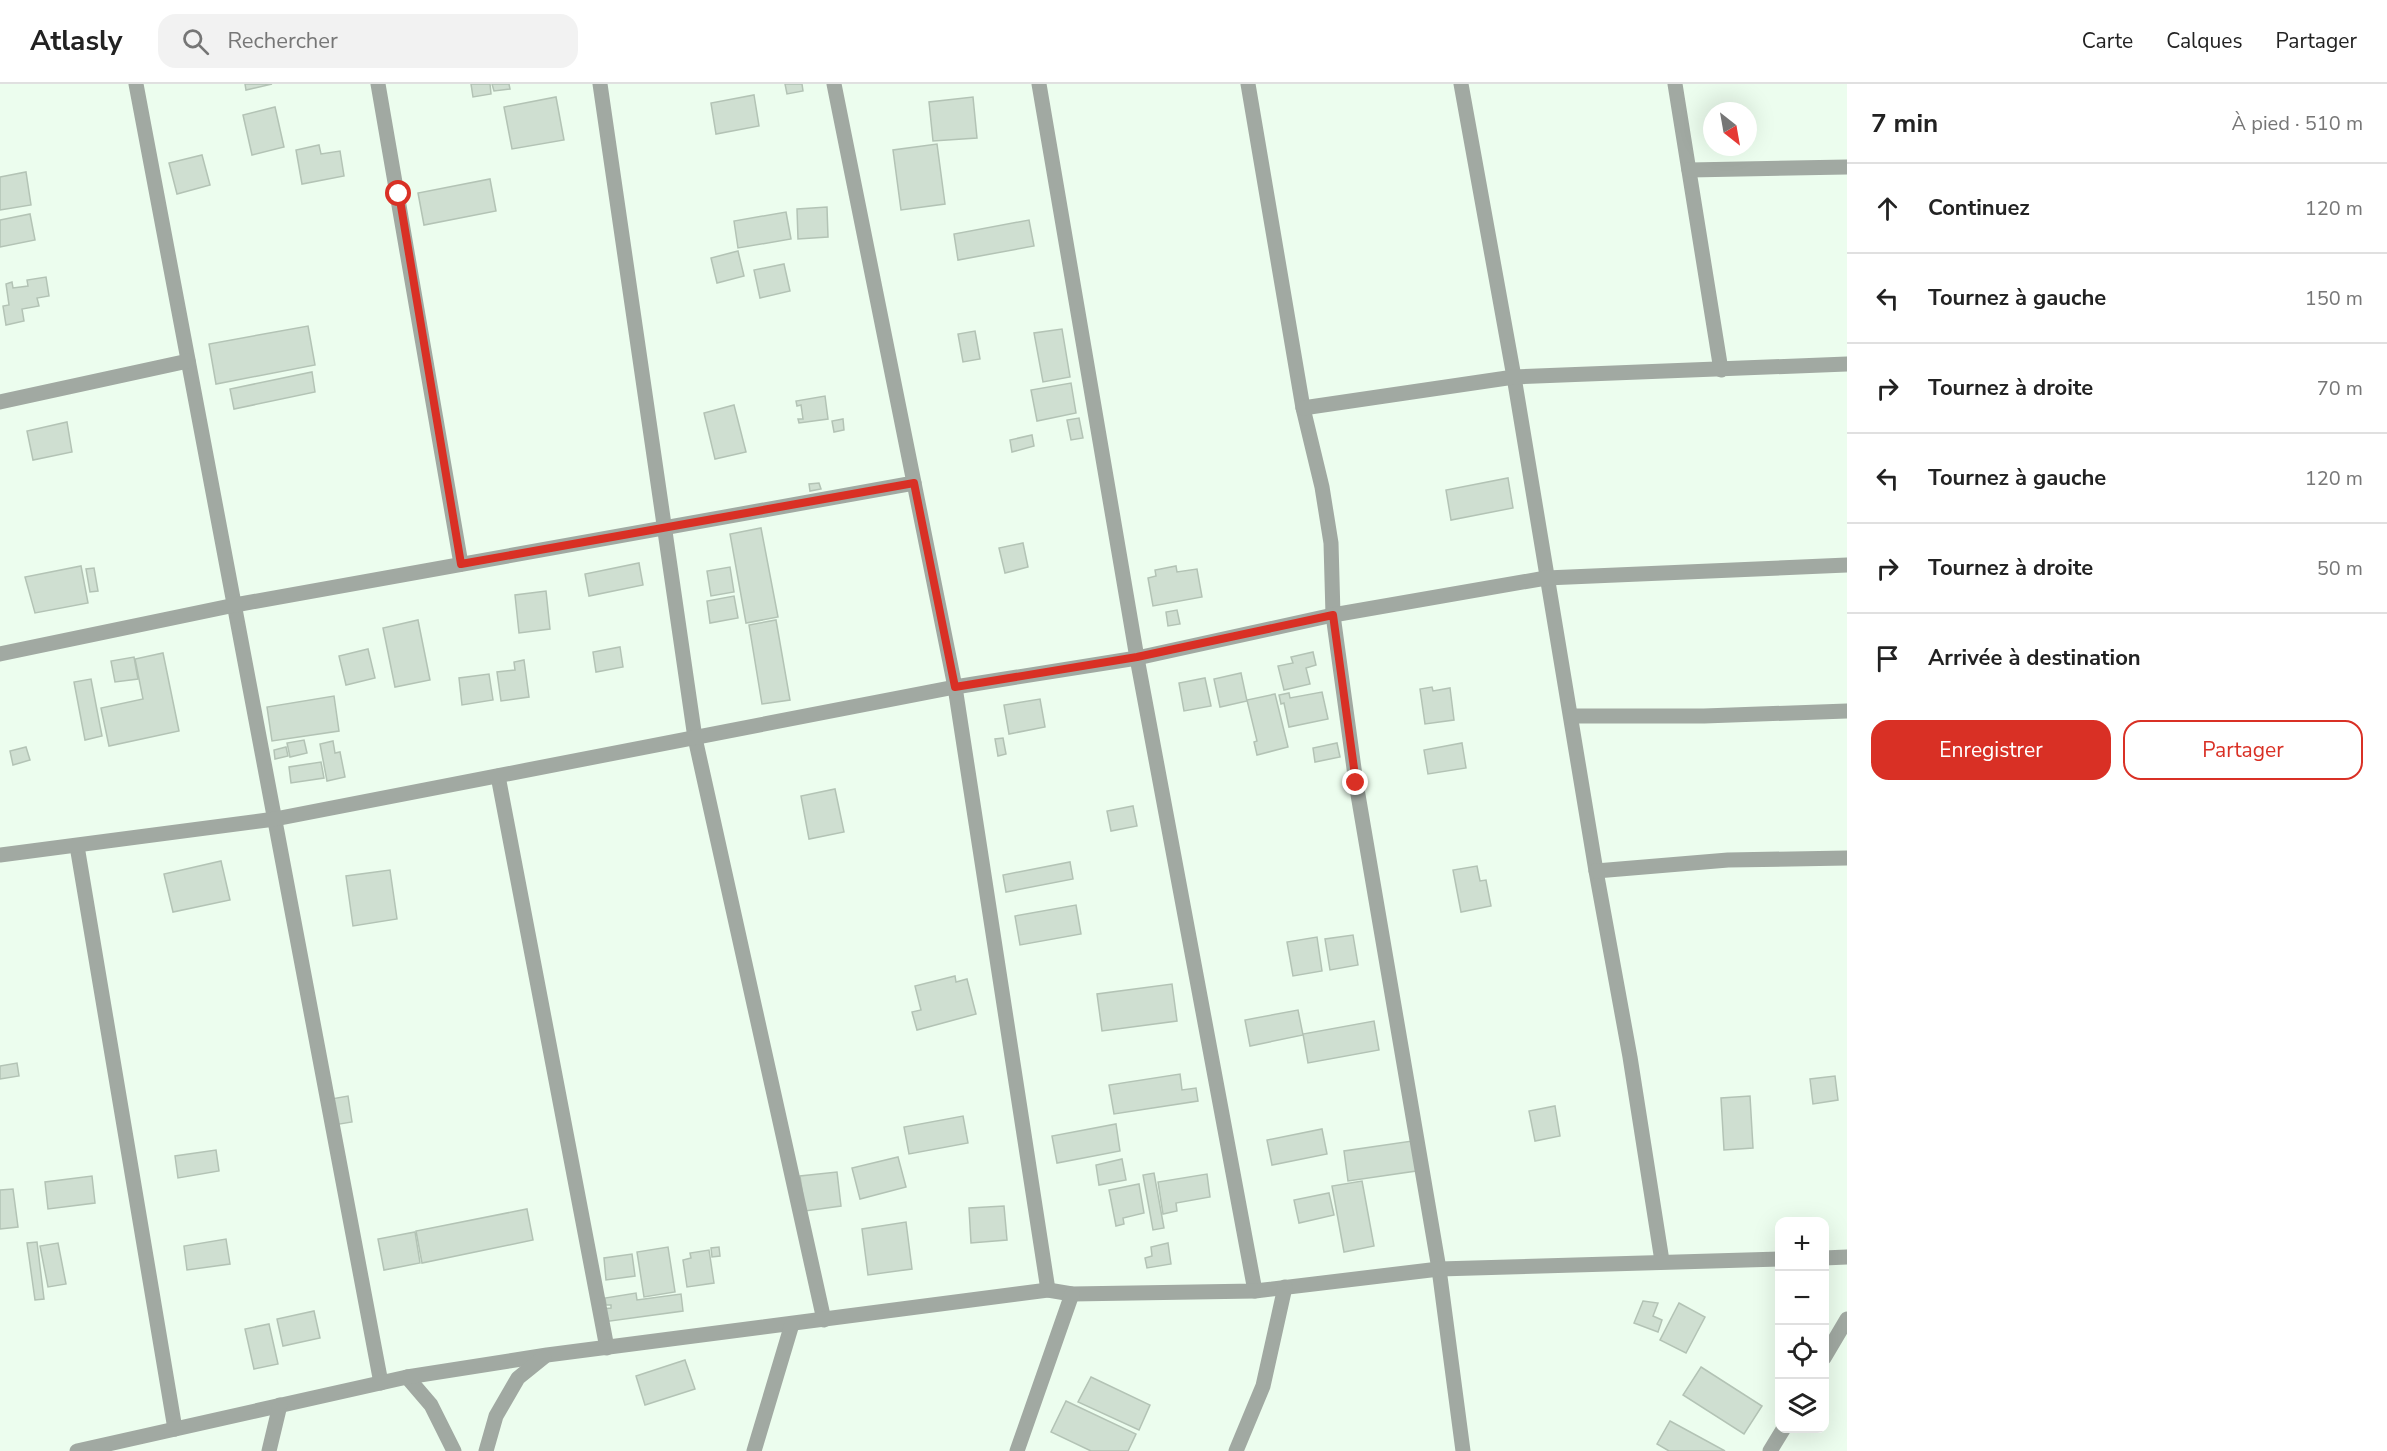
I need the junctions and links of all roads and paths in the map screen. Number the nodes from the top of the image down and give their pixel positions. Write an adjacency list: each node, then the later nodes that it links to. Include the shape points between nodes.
1 (136, 84): 11 (street)
2 (378, 84): 19 (street)
3 (600, 84): 18 (street)
4 (834, 84): 17 (street)
5 (1039, 84): 25 (street)
6 (1248, 84): 16 (street)
7 (1461, 84): 14 (street)
8 (1675, 84): 10 (street)
9 (1847, 167): 10 (street)
10 (1689, 170): 13 (street)
11 (188, 361): 15 (street); 22 (street)
12 (1847, 364): 13 (street)
13 (1721, 370): 14 (street)
14 (1514, 377): 16 (street); 21 (street)
15 (0, 402)
16 (1303, 408): 23 (street, via 1331,543)
17 (914, 483): 18 (street); 26 (street)
18 (664, 528): 19 (street); 29 (street)
19 (461, 564): 22 (street)
20 (1847, 565): 21 (street)
21 (1545, 578): 23 (street); 28 (street)
22 (234, 605): 24 (street); 31 (street)
23 (1333, 615): 25 (street); 40 (street, via 1358,795)
24 (0, 654)
25 (1137, 657): 26 (street); 43 (street)
26 (955, 687): 29 (street); 42 (street)
27 (1847, 711): 28 (street)
28 (1571, 716): 35 (street)
29 (695, 738): 30 (street); 46 (street)
30 (498, 776): 31 (street); 48 (street)
31 (275, 819): 32 (street); 52 (street)
32 (77, 846): 33 (street); 54 (street)
33 (0, 855)
34 (1847, 858): 35 (street, via 1728,860)
35 (1596, 871): 39 (street)
36 (1847, 1257): 37 (street)
37 (1829, 1258)
38 (1775, 1259): 39 (street)
39 (1662, 1261): 40 (street)
40 (1439, 1269): 41 (street); 63 (street)
41 (1285, 1287): 43 (street); 62 (street, via 1263,1386)
42 (1048, 1290): 44 (street); 46 (street)
43 (1255, 1291): 44 (street)
44 (1072, 1294): 61 (street)
45 (1847, 1319): 49 (street)
46 (824, 1320): 47 (street)
47 (792, 1324): 48 (street); 60 (street)
48 (607, 1348): 50 (street)
49 (1829, 1350)
50 (547, 1355): 51 (street); 59 (street, via 518,1378 496,1416)
51 (407, 1377): 52 (street); 58 (street, via 431,1405)
52 (381, 1383): 53 (street)
53 (280, 1406): 54 (street); 57 (street)
54 (175, 1429): 56 (street)
55 (1781, 1433): 64 (street)
56 (77, 1451)
57 (269, 1451)
58 (454, 1451)
59 (486, 1451)
60 (754, 1451)
61 (1017, 1451)
62 (1236, 1451)
63 (1463, 1451)
64 (1770, 1451)

